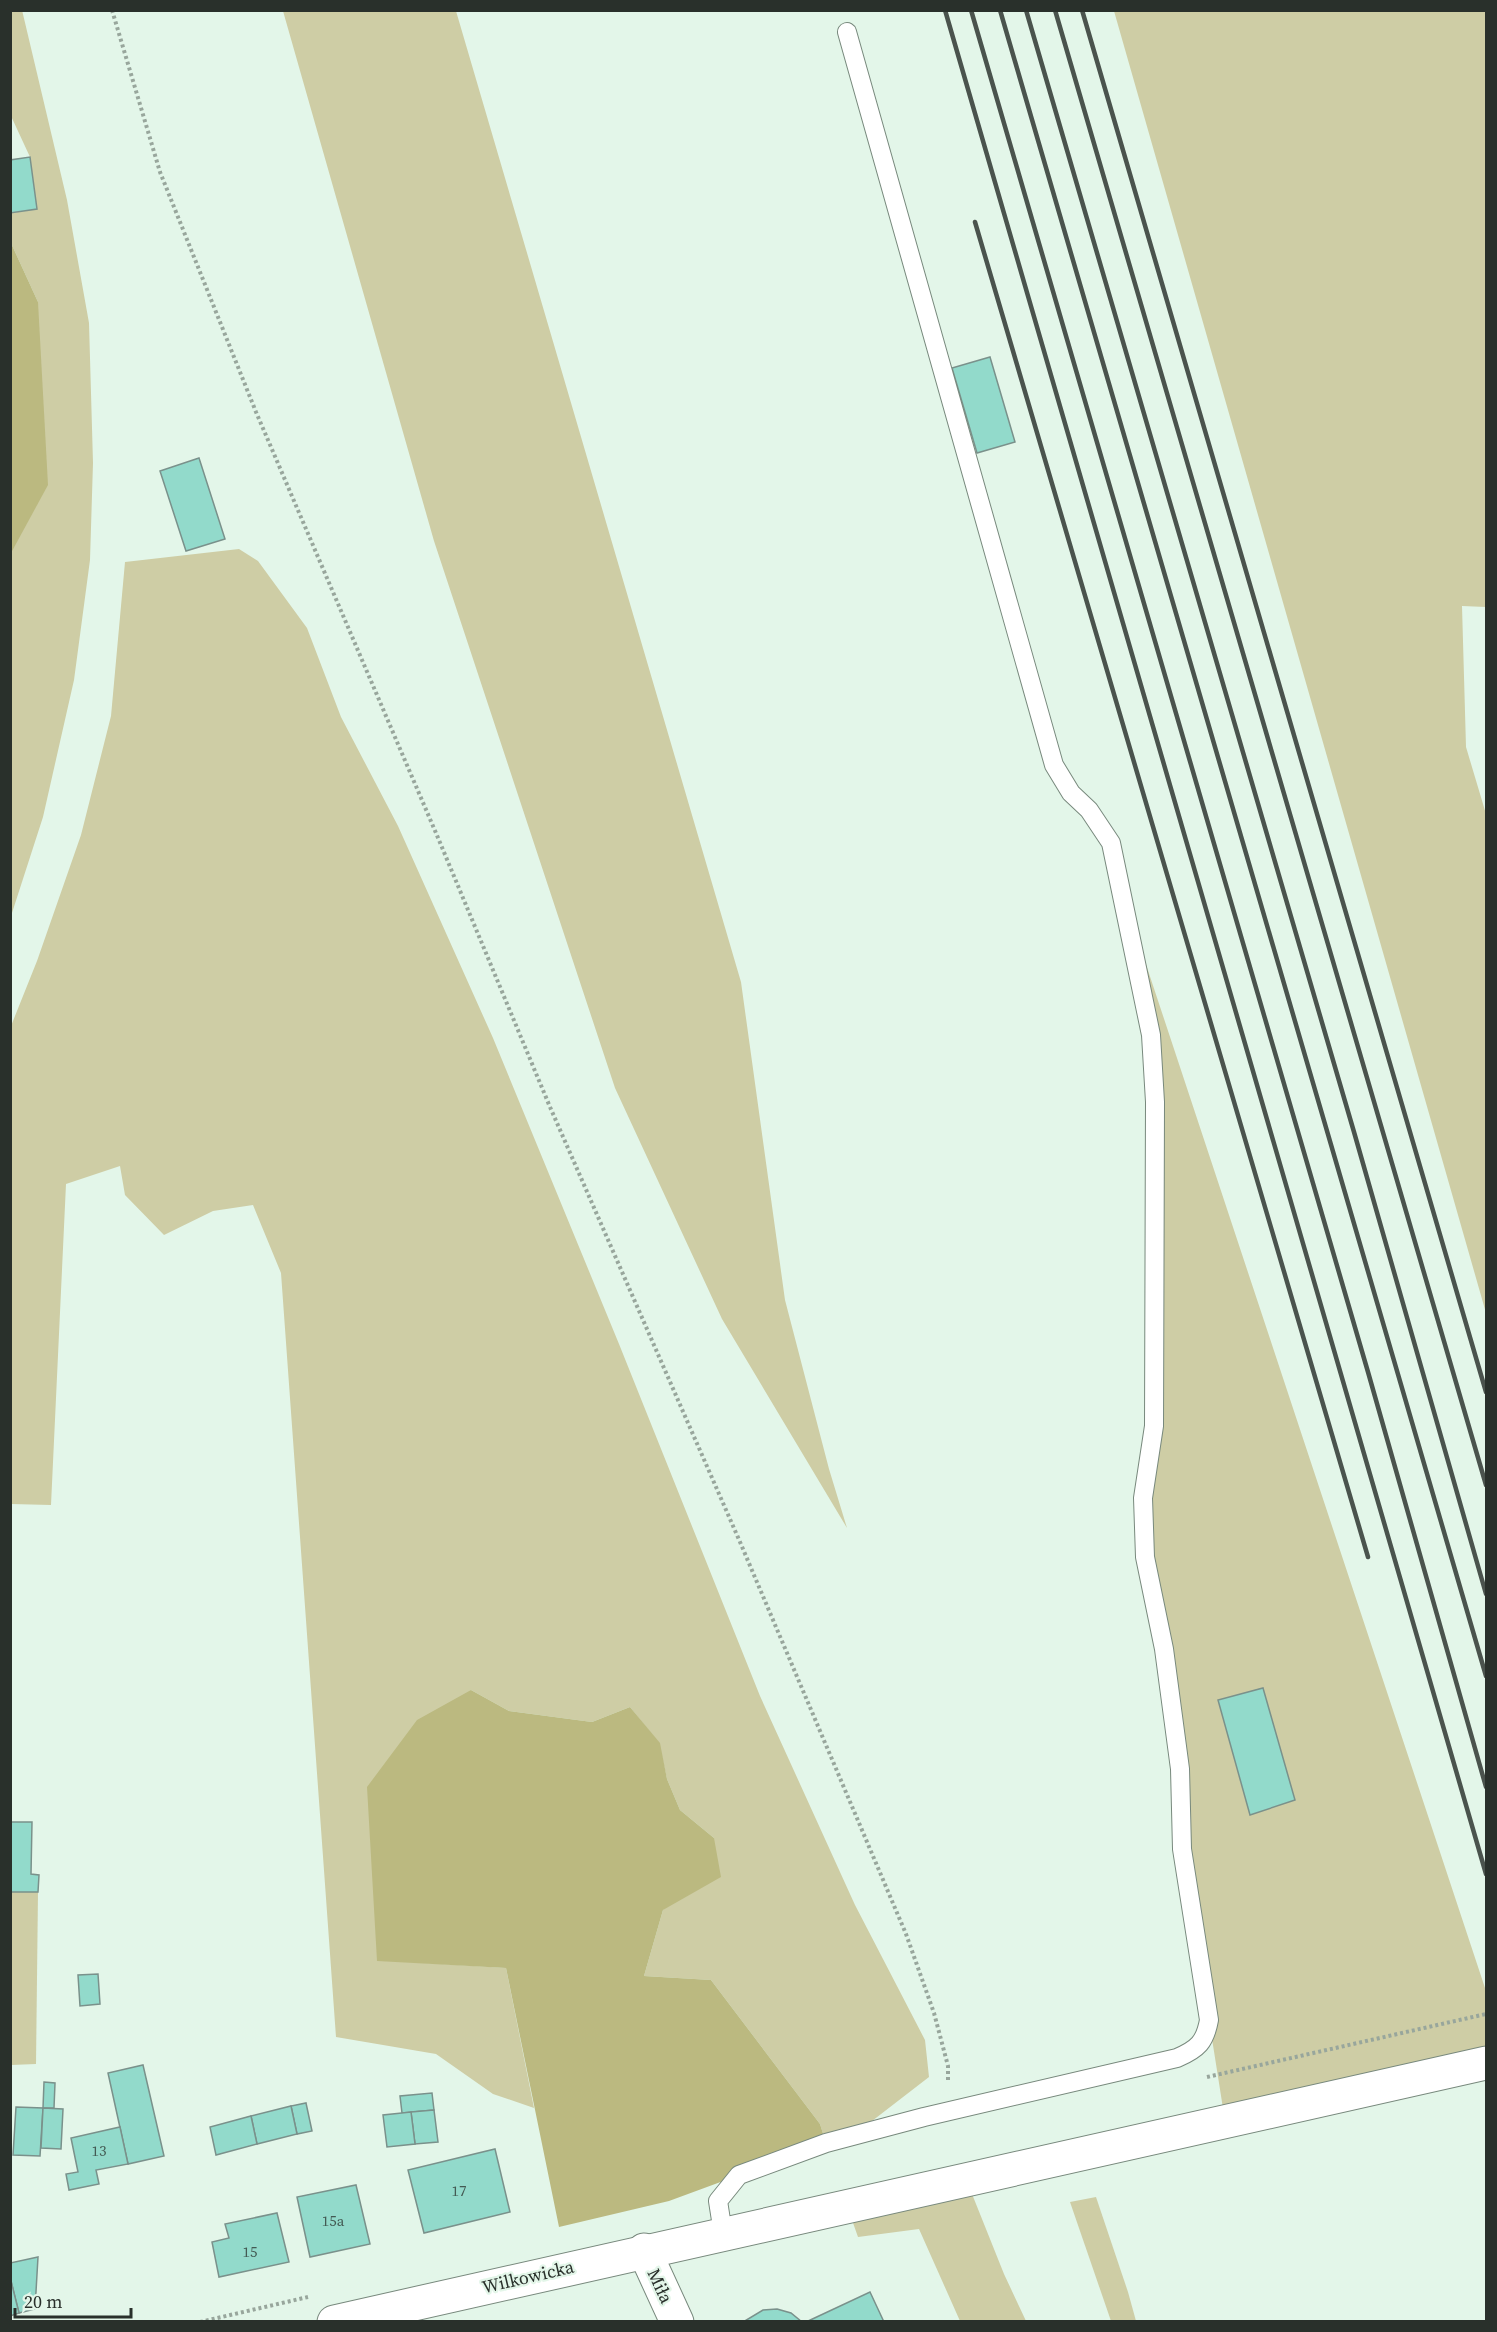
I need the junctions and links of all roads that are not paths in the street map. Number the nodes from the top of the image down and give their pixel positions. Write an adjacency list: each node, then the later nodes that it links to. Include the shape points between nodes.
1 (847, 32): 3 (lane, via 1054,765 1111,843 1151,1035 1155,1102 1154,1426 1143,1498 1145,1557 1164,1649 1180,1769 1182,1849 1209,2020 1206,2035 1192,2052 1177,2058 826,2143 739,2175 718,2201)
2 (1486, 2063): 3 (main road, Wilkowicka)
3 (723, 2233): 4 (main road, Wilkowicka)
4 (644, 2250): 5 (main road, Wilkowicka); 6 (main road, Miła)
5 (333, 2322)
6 (677, 2322)

